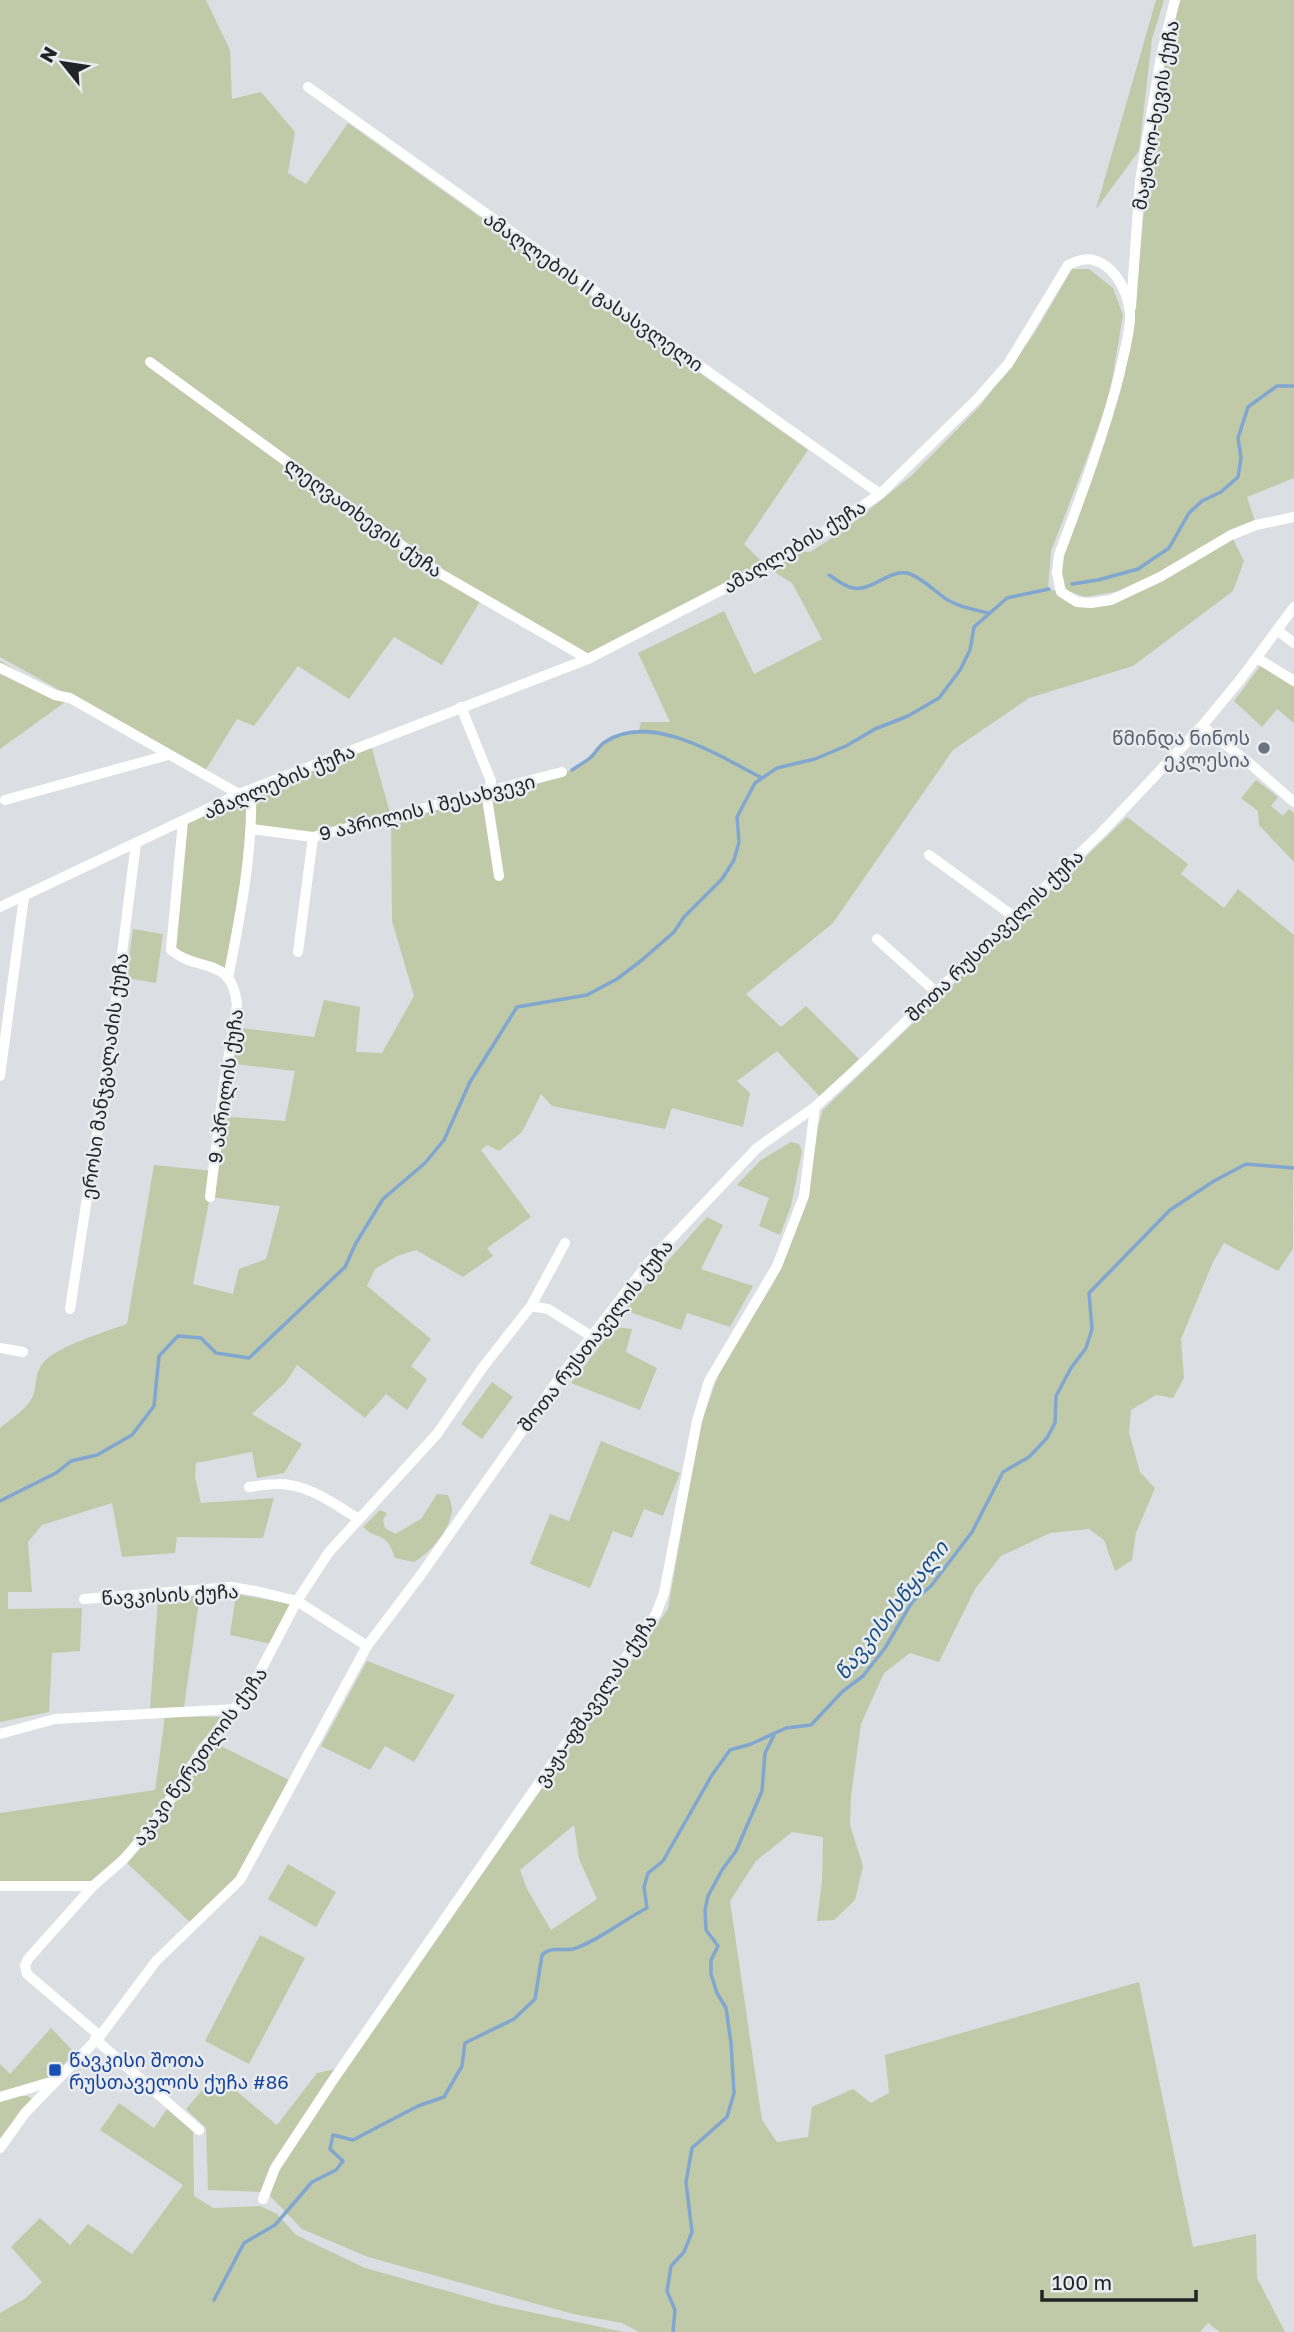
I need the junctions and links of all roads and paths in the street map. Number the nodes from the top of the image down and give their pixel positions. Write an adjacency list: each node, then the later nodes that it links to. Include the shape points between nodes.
1 (1175, 0): 3 (street, მაჟალო-ხევის ქუჩა, via 1140,181)
2 (308, 87): 5 (street, ამაღლების II გასასვლელი)
3 (1130, 314): 5 (street, ამაღლების ქუჩა, via 1119,280 1101,261 1082,258 1068,265 1008,364); 6 (street, ამაღლების ქუჩა, via 1108,420 1059,555 1056,573 1061,592 1077,602 1111,600 1231,534)
4 (150, 362): 11 (street, ლეღვათხევის ქუჩა, via 441,574)
5 (880, 495): 11 (street, ამაღლების ქუჩა, via 766,567)
6 (1294, 517)
7 (1294, 607): 8 (street, შოთა რუსთაველის ქუჩა)
8 (1277, 630): 9 (street); 10 (street, შოთა რუსთაველის ქუჩა)
9 (1294, 643)
10 (1256, 658): 13 (street); 15 (street, შოთა რუსთაველის ქუჩა)
11 (588, 659): 14 (street, ამაღლების ქუჩა)
12 (0, 668): 16 (street, via 70,698)
13 (1294, 681)
14 (461, 707): 18 (street, ამაღლების ქუჩა); 19 (street, via 491,781)
15 (1202, 726): 22 (street); 31 (street, შოთა რუსთაველის ქუჩა)
16 (169, 755): 20 (street); 21 (street)
17 (562, 772): 19 (street, 9 აპრილის I შესახვევი)
18 (251, 790): 20 (street, ამაღლების ქუჩა); 24 (street, 9 აპრილის ქუჩა)
19 (489, 791): 25 (street, 9 აპრილის I შესახვევი); 28 (street)
20 (239, 794): 23 (street, ამაღლების ქუჩა)
21 (5, 800)
22 (1294, 802)
23 (183, 821): 26 (street, ამაღლების ქუჩა); 34 (street, via 172,950 218,968)
24 (250, 829): 25 (street, 9 აპრილის I შესახვევი); 34 (street, 9 აპრილის ქუჩა)
25 (313, 837): 33 (street)
26 (136, 843): 29 (street, ამაღლების ქუჩა); 41 (street, ეროსი მანჯგალაძის ქუჩა)
27 (929, 855): 31 (street)
28 (499, 876)
29 (24, 897): 30 (street, ამაღლების ქუჩა); 36 (street)
30 (0, 907)
31 (1013, 916): 35 (street, შოთა რუსთაველის ქუჩა)
32 (877, 939): 35 (street)
33 (298, 952)
34 (228, 978): 38 (street, 9 აპრილის ქუჩა, via 237,1005)
35 (936, 992): 37 (street, შოთა რუსთაველის ქუჩა)
36 (0, 1076)
37 (816, 1107): 42 (street, შოთა რუსთაველის ქუჩა, via 741,1163 650,1261); 59 (street, ვაჟა-ფშაველას ქუჩა, via 804,1196 786,1243 709,1381 656,1614 331,2084 275,2168)
38 (210, 1197)
39 (565, 1243): 40 (street, აკაკი წერეთლის ქუჩა)
40 (531, 1306): 42 (street, via 548,1309); 46 (street, აკაკი წერეთლის ქუჩა, via 437,1434)
41 (70, 1309)
42 (591, 1336): 49 (street, შოთა რუსთაველის ქუჩა)
43 (0, 1348): 44 (street)
44 (23, 1352)
45 (249, 1487): 46 (street, via 278,1483 299,1487)
46 (359, 1519): 48 (street, აკაკი წერეთლის ქუჩა, via 329,1552)
47 (84, 1600): 48 (street, წავკისის ქუჩა, via 231,1587)
48 (297, 1601): 49 (street, წავკისის ქუჩა); 50 (street, აკაკი წერეთლის ქუჩა, via 264,1667)
49 (367, 1646): 54 (street, შოთა რუსთაველის ქუჩა, via 240,1880 156,1961)
50 (236, 1709): 51 (street, via 55,1719); 53 (street, აკაკი წერეთლის ქუჩა, via 203,1749 151,1828)
51 (0, 1734)
52 (0, 1886): 53 (street)
53 (93, 1886): 54 (street, აკაკი წერეთლის ქუჩა, via 25,1966 27,1974)
54 (97, 2037): 55 (street, შოთა რუსთაველის ქუჩა); 57 (street, აკაკი წერეთლის ქუჩა)
55 (55, 2081): 56 (street); 58 (street, შოთა რუსთაველის ქუჩა)
56 (0, 2097)
57 (199, 2130)
58 (0, 2148)
59 (263, 2199)

